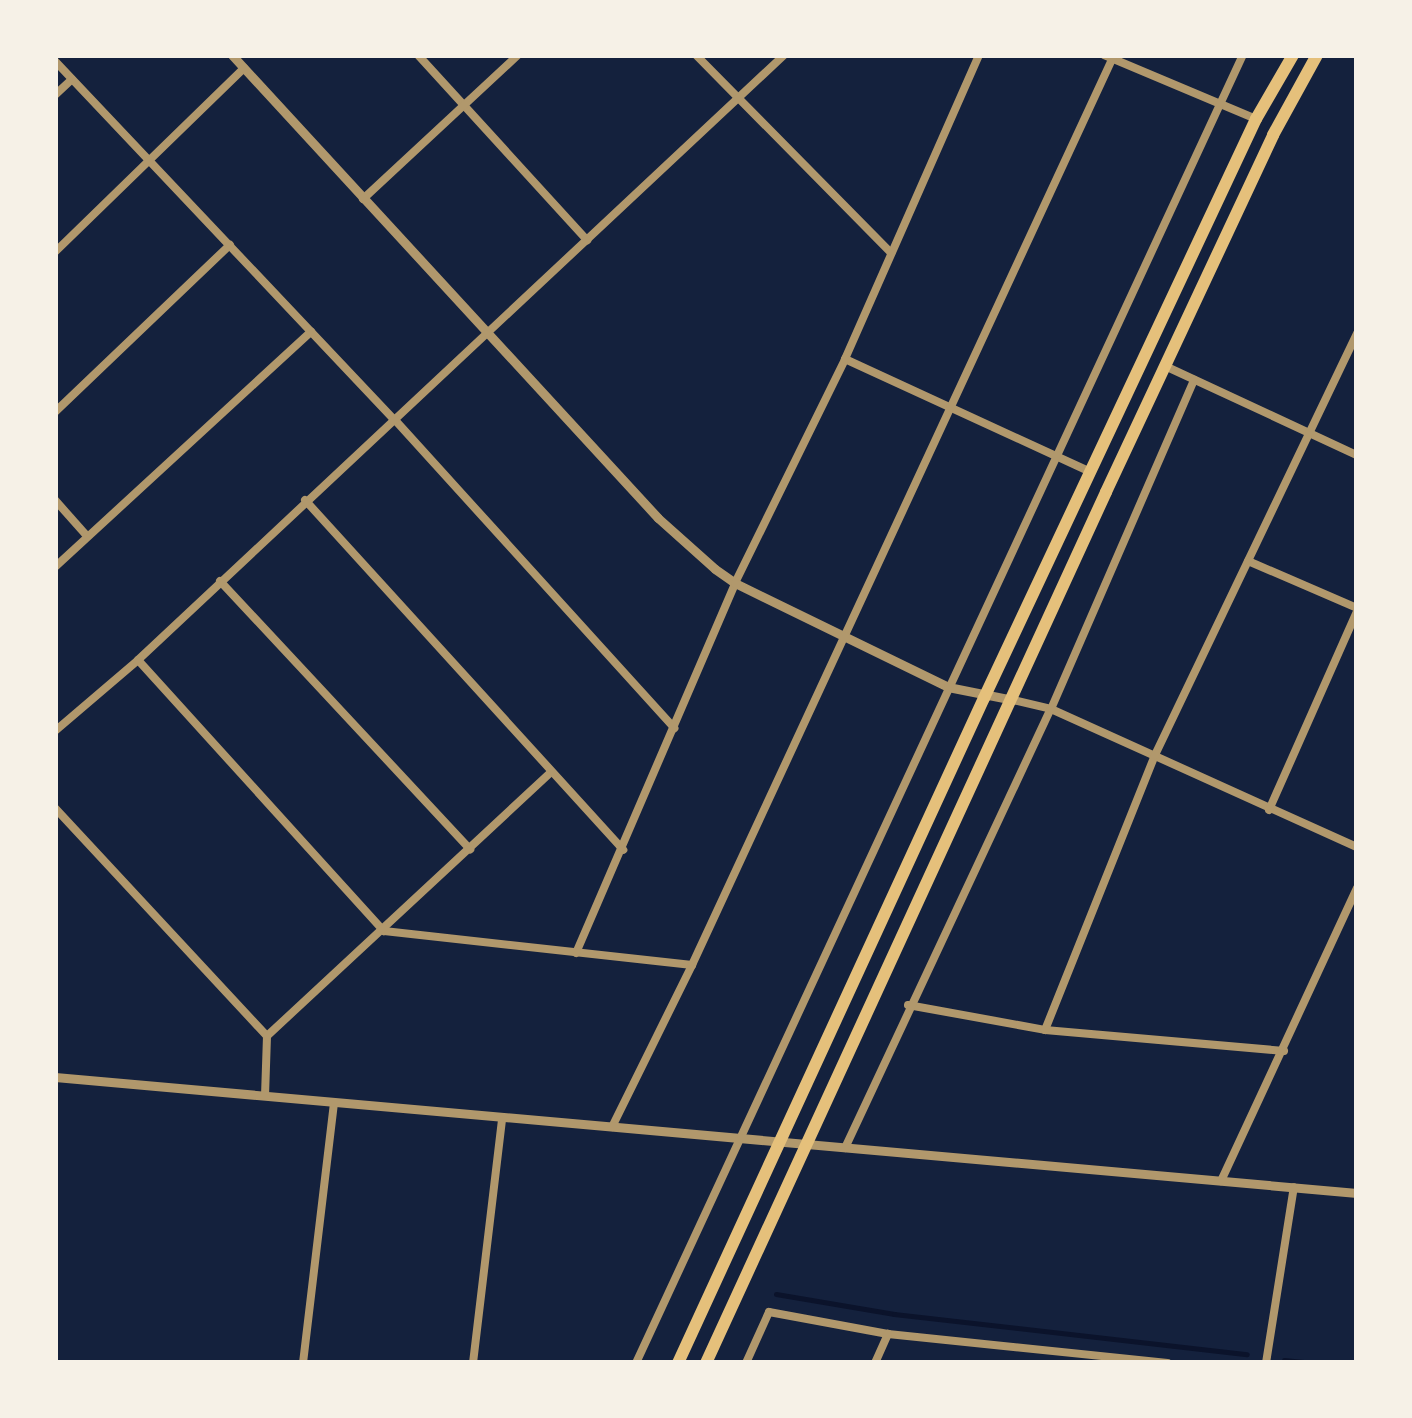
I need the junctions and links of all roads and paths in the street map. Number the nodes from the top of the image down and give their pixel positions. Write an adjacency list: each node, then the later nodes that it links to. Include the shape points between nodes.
1 (232, 55): 12 (street)
2 (418, 55): 17 (street)
3 (518, 55): 17 (street)
4 (696, 55): 15 (street)
5 (784, 55): 15 (street)
6 (979, 55): 24 (street)
7 (1243, 55): 16 (street)
8 (1293, 55): 18 (highway)
9 (1317, 55): 29 (highway)
10 (1110, 56): 16 (street); 31 (street)
11 (55, 61): 13 (street)
12 (244, 68): 19 (street); 20 (street)
13 (72, 80): 14 (street); 19 (street)
14 (55, 95)
15 (738, 101): 21 (street); 24 (street)
16 (1219, 103): 18 (street); 36 (street)
17 (464, 105): 20 (street); 21 (street)
18 (1256, 119): 37 (highway)
19 (153, 160): 22 (street); 23 (street)
20 (363, 199): 27 (street)
21 (587, 240): 27 (street)
22 (230, 245): 25 (street); 32 (street)
23 (55, 252)
24 (891, 254): 28 (street)
25 (311, 332): 33 (street); 40 (street)
26 (1357, 333): 34 (street)
27 (488, 335): 33 (street); 44 (street, via 658,518)
28 (845, 359): 31 (street); 44 (street)
29 (1165, 366): 30 (street); 50 (highway)
30 (1194, 380): 34 (street); 51 (street)
31 (950, 405): 36 (street); 46 (street)
32 (55, 412)
33 (395, 420): 39 (street); 52 (street)
34 (1310, 433): 35 (street); 41 (street)
35 (1357, 455)
36 (1056, 457): 37 (street); 48 (street)
37 (1091, 472): 49 (highway)
38 (55, 500): 40 (street)
39 (304, 500): 43 (street); 55 (street)
40 (87, 536): 42 (street)
41 (1248, 561): 45 (street); 54 (street)
42 (55, 567)
43 (220, 581): 47 (street); 59 (street)
44 (735, 583): 46 (street); 52 (street)
45 (1357, 610): 57 (street)
46 (841, 636): 48 (street); 64 (street)
47 (138, 660): 53 (street); 62 (street)
48 (948, 687): 49 (street); 74 (street)
49 (984, 698): 50 (street); 75 (highway)
50 (1014, 700): 51 (street); 76 (highway)
51 (1051, 709): 54 (street); 65 (street)
52 (674, 728): 60 (street)
53 (55, 732)
54 (1155, 755): 57 (street); 66 (street)
55 (551, 772): 59 (street); 60 (street)
56 (55, 808): 67 (street)
57 (1268, 810): 58 (street)
58 (1357, 847)
59 (470, 849): 62 (street)
60 (623, 850): 63 (street)
61 (1357, 888): 68 (street)
62 (384, 930): 63 (street); 67 (street)
63 (576, 953): 64 (street)
64 (692, 965): 73 (street)
65 (908, 1005): 66 (street); 77 (street)
66 (1045, 1030): 68 (street)
67 (267, 1036): 70 (street)
68 (1284, 1051): 78 (street)
69 (55, 1078): 70 (street)
70 (265, 1096): 71 (street)
71 (334, 1102): 72 (street); 82 (street)
72 (502, 1118): 73 (street); 83 (street)
73 (612, 1128): 74 (street)
74 (741, 1139): 75 (street); 84 (street)
75 (778, 1142): 76 (street); 85 (highway)
76 (807, 1145): 77 (street); 86 (highway)
77 (844, 1148): 78 (street)
78 (1221, 1181): 79 (street)
79 (1294, 1187): 80 (street); 90 (street)
80 (1357, 1193)
81 (888, 1334): 87 (street, via 769,1312); 88 (street); 89 (street)
82 (303, 1363)
83 (473, 1363)
84 (636, 1363)
85 (678, 1363)
86 (706, 1363)
87 (746, 1363)
88 (875, 1363)
89 (1168, 1363)
90 (1266, 1363)

